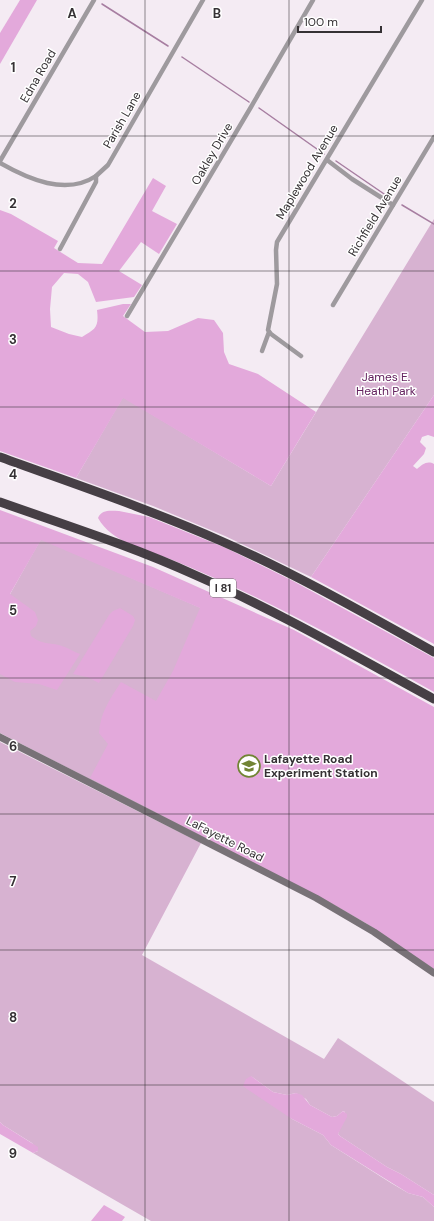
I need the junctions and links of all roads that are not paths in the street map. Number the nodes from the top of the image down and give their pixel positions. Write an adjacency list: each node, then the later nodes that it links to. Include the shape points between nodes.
1 (94, 0): 7 (street, Edna Road)
2 (203, 0): 8 (street, Parish Lane, via 108,165)
3 (313, 0): 12 (street, Oakley Drive)
4 (422, 0): 6 (street, Maplewood Avenue)
5 (434, 137): 9 (street, Richfield Avenue)
6 (327, 160): 9 (street); 13 (street, Maplewood Avenue, via 277,242 277,284)
7 (0, 162): 8 (street, via 22,174 59,185 88,182)
8 (96, 176): 10 (street, Parish Lane, via 96,182)
9 (393, 205): 11 (street, Richfield Avenue)
10 (60, 249)
11 (333, 305)
12 (127, 316)
13 (269, 332): 14 (street, Maplewood Avenue); 15 (street)
14 (262, 351)
15 (301, 356)
16 (0, 457): 18 (highway, via 221,541 278,568)
17 (0, 502): 19 (highway, I 81, via 195,575 274,612)
18 (434, 652)
19 (434, 699)
20 (0, 737): 21 (street, LaFayette Road, via 316,898 374,932)
21 (434, 973)

